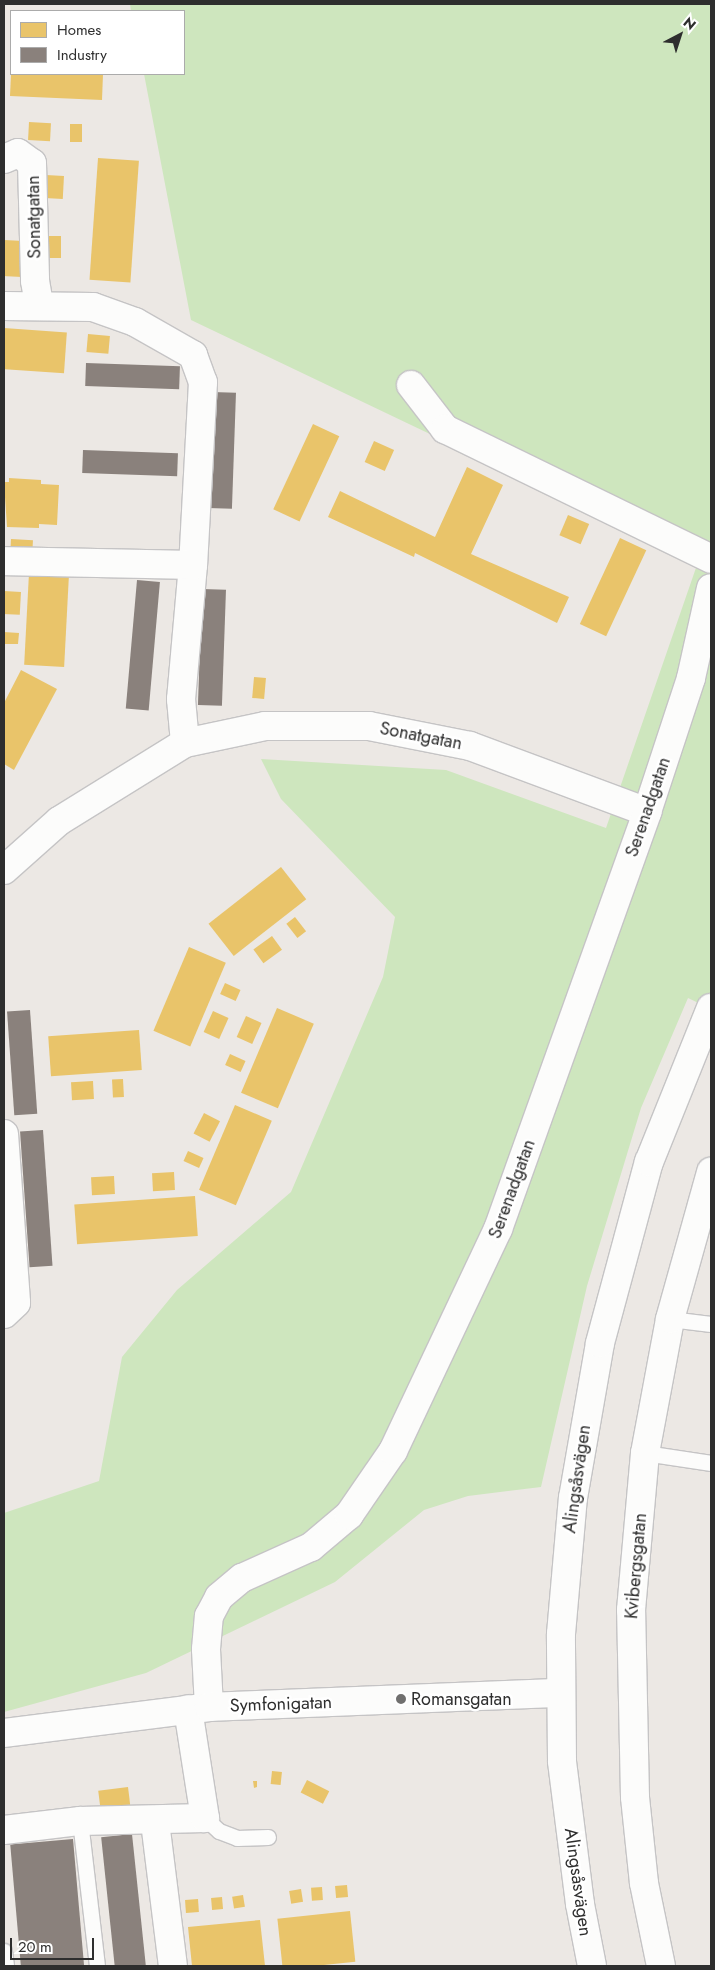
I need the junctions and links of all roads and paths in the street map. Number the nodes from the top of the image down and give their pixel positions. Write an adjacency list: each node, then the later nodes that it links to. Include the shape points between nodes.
1 (4, 159): 2 (street, Sonatgatan, via 18,152 32,163 35,280)
2 (39, 304): 3 (street); 7 (street, via 93,307 135,322 193,355 202,382)
3 (4, 306)
4 (411, 385): 5 (street, via 445,429)
5 (711, 558)
6 (4, 561): 7 (street)
7 (193, 565): 9 (street, via 182,699)
8 (711, 588): 10 (street, Serenadgatan, via 690,678)
9 (185, 743): 10 (street, Sonatgatan, via 265,726 369,726 470,746); 11 (street, Sonatgatan, via 59,821)
10 (647, 812): 21 (street, Serenadgatan, via 498,1230 394,1451 350,1515 311,1547 242,1578 219,1597 209,1616)
11 (4, 870)
12 (711, 1008): 20 (street, Alingsåsvägen, via 649,1162 600,1343 579,1458 566,1562)
13 (4, 1134): 15 (street, via 16,1303)
14 (711, 1172): 16 (street, Kvibergsgatan)
15 (4, 1314)
16 (670, 1319): 17 (lane); 18 (street, Kvibergsgatan)
17 (711, 1324)
18 (645, 1454): 19 (lane); 33 (street, Kvibergsgatan, via 631,1610 631,1715 634,1797 643,1873)
19 (711, 1463)
20 (560, 1693): 21 (street, Symfonigatan); 32 (street, Alingsåsvägen, via 562,1761 580,1904)
21 (198, 1708): 22 (street, Symfonigatan); 23 (street)
22 (4, 1733)
23 (205, 1818): 25 (street); 27 (lane, via 219,1831 237,1838)
24 (80, 1821): 25 (street); 26 (street); 30 (lane)
25 (155, 1822): 31 (street)
26 (4, 1830)
27 (268, 1836)
28 (4, 1951): 29 (lane)
29 (6, 1966)
30 (97, 1966)
31 (173, 1966)
32 (592, 1966)
33 (661, 1966)

